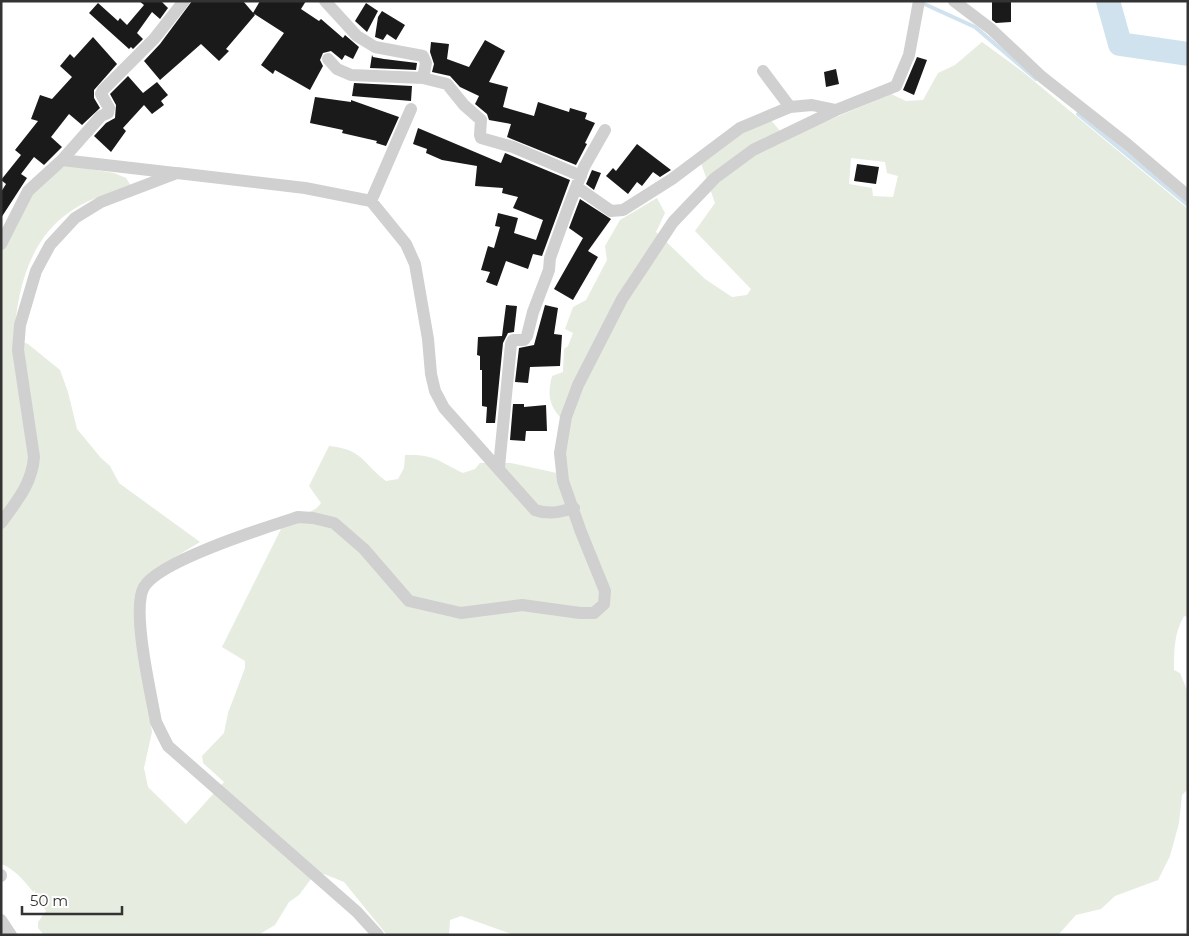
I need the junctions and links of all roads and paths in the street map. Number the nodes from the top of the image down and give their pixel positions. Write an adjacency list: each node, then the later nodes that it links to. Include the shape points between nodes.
1 (184, 1): 12 (street, via 154,39 103,90 101,94 109,108 108,113)
2 (325, 1): 7 (street, via 358,36 375,47 423,56 426,63)
3 (954, 1): 15 (street)
4 (919, 4): 10 (street, via 909,55 896,86)
5 (328, 59): 7 (street, via 342,73 351,75)
6 (763, 71): 8 (street)
7 (423, 78): 14 (street, via 450,87 482,120 481,138 513,148)
8 (790, 107): 10 (street, via 812,105); 14 (street, via 740,128 672,179 623,210 611,211)
9 (411, 109): 16 (street)
10 (836, 110): 20 (street, via 753,150 715,178 673,222 632,284 578,385 566,417 560,453 563,481)
11 (605, 130): 14 (street)
12 (62, 160): 13 (street); 17 (street, via 28,191)
13 (177, 173): 16 (street, via 305,188); 21 (street, via 102,202 75,218 50,245 36,271 20,325 18,350 34,457 33,471 26,488)
14 (580, 182): 19 (street, via 550,258 528,336 524,340 513,340 511,344)
15 (1188, 196)
16 (371, 201): 19 (street, via 406,244 415,264 435,391 444,408)
17 (5, 224): 18 (street)
18 (1, 244)
19 (499, 467): 20 (street, via 535,510 545,514)
20 (574, 508): 24 (street, via 606,591 604,604 594,613 522,605 461,613 409,602 364,549 334,523 313,518 291,520 203,552 163,570 144,587 139,616 156,722 168,746 357,912)
21 (1, 523)
22 (1, 920): 23 (street)
23 (11, 935)
24 (378, 935)

